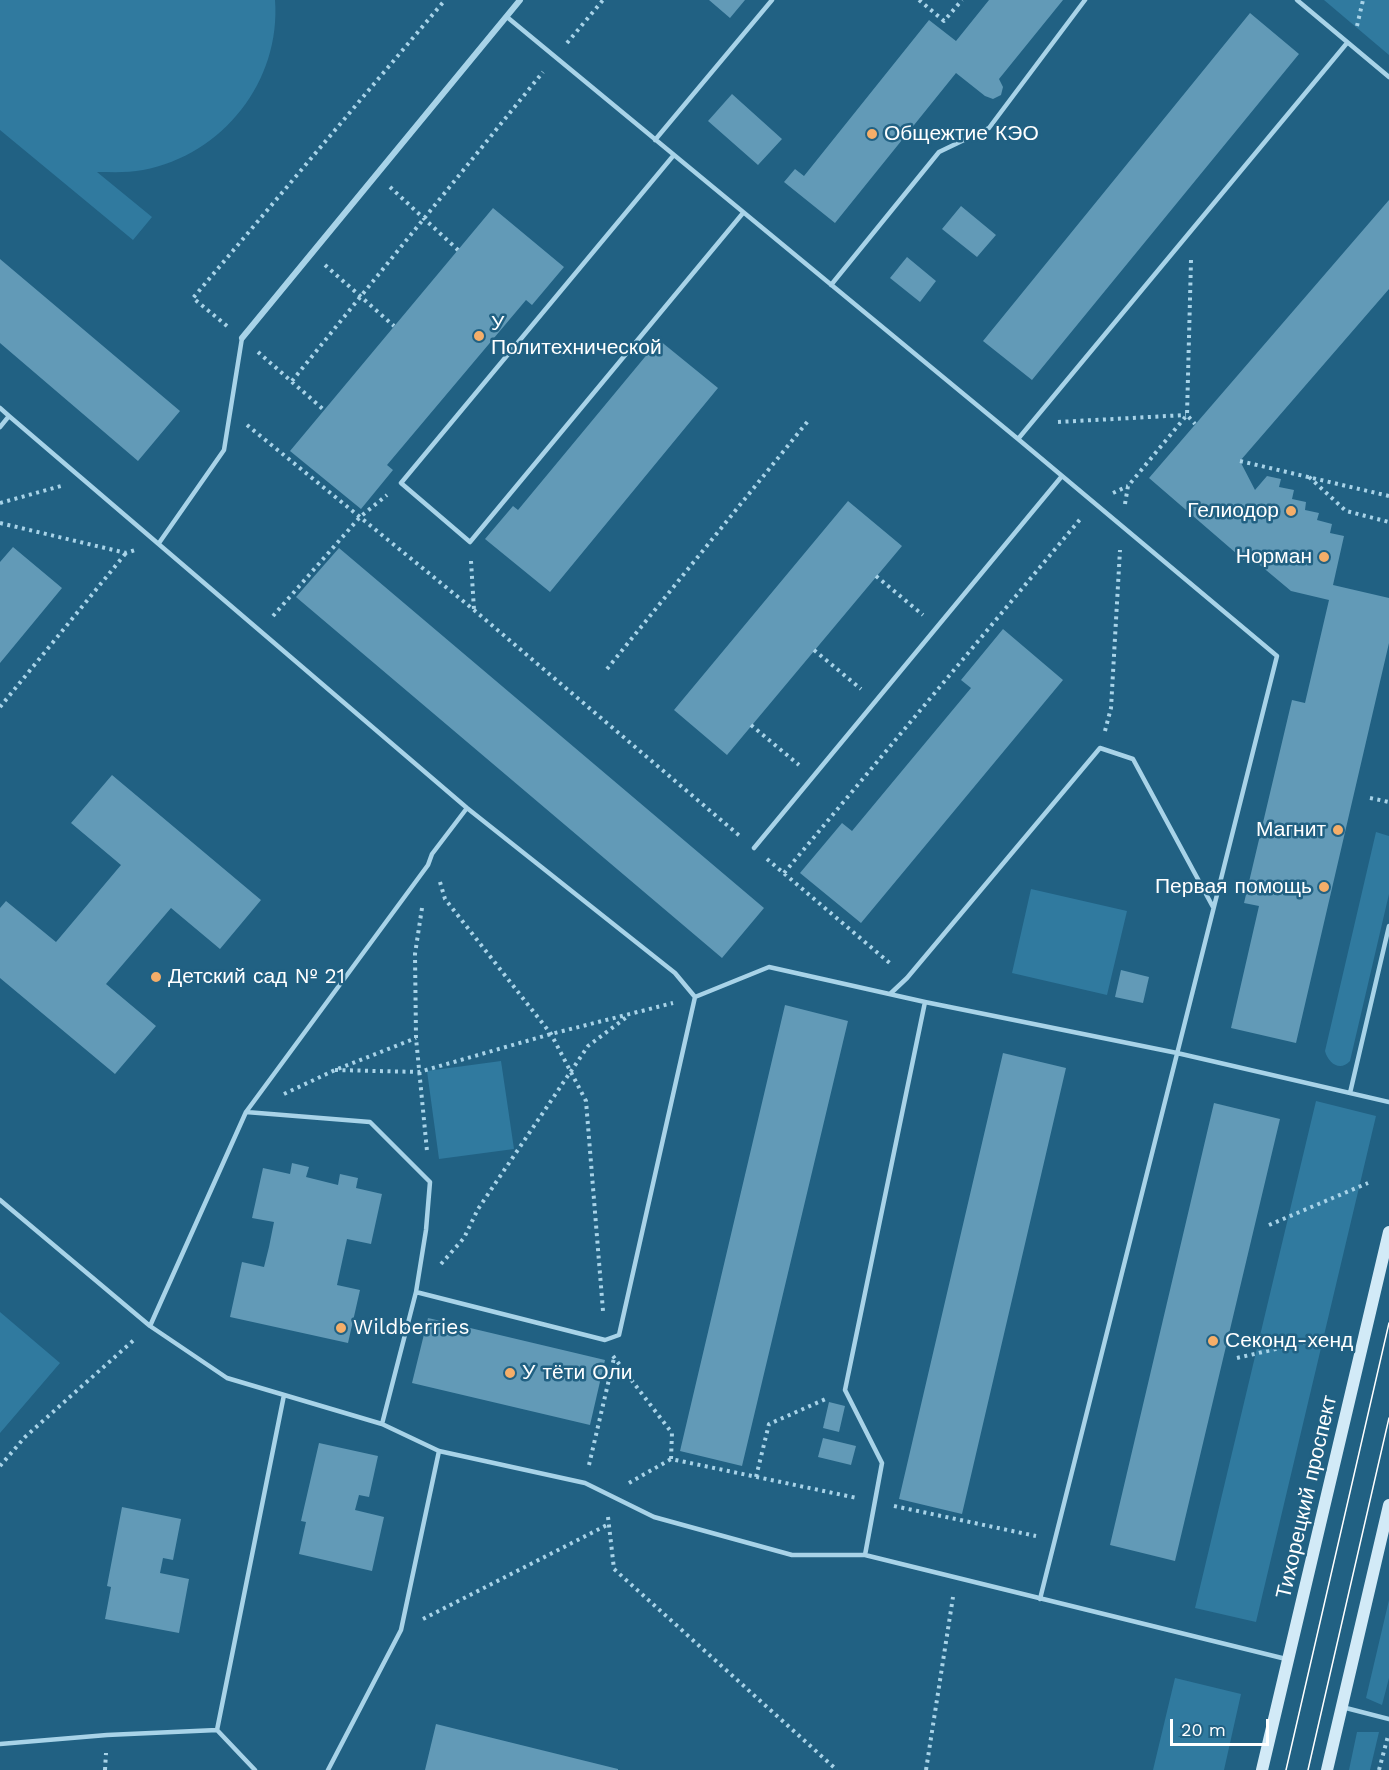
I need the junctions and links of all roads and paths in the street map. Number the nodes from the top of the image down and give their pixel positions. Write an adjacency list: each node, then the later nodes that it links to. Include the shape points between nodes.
1 (445, 0): 24 (path, via 193,298)
2 (520, 0): 9 (street)
3 (603, 0): 11 (path)
4 (772, 0): 13 (lane)
5 (919, 0): 6 (path, via 944,21)
6 (962, 0)
7 (1085, 0): 21 (lane, via 989,128 939,152)
8 (1296, 0): 10 (lane)
9 (507, 17): 11 (lane); 15 (street)
10 (1347, 43): 12 (lane); 18 (lane)
11 (555, 58): 13 (lane); 17 (path)
12 (1389, 77)
13 (655, 140): 14 (lane)
14 (673, 156): 16 (lane); 40 (lane)
15 (376, 174): 17 (path); 20 (street)
16 (743, 213): 21 (lane); 49 (lane)
17 (424, 218): 19 (path); 22 (path)
18 (1192, 230): 29 (path); 32 (lane)
19 (459, 250)
20 (311, 254): 22 (path); 24 (street)
21 (831, 285): 35 (lane)
22 (360, 297): 23 (path); 25 (path)
23 (394, 326)
24 (242, 338): 25 (path); 28 (lane)
25 (292, 381): 27 (path)
26 (0, 408): 30 (lane)
27 (324, 410)
28 (230, 411): 45 (path); 50 (lane, via 224,450)
29 (1186, 415): 32 (path); 33 (path); 41 (path)
30 (9, 416): 34 (lane); 39 (lane)
31 (808, 421): 57 (path)
32 (1031, 423): 35 (lane)
33 (1196, 424)
34 (0, 427)
35 (1018, 439): 37 (lane)
36 (1240, 461): 38 (path)
37 (1062, 476): 44 (lane); 54 (lane)
38 (1309, 476): 42 (path); 46 (path, via 1346,511)
39 (84, 480): 43 (path); 50 (lane)
40 (401, 483): 45 (path); 49 (lane)
41 (1128, 486): 44 (path); 48 (path)
42 (1389, 496)
43 (0, 503)
44 (1094, 503): 48 (lane); 69 (path)
45 (360, 517): 53 (path); 55 (path)
46 (1389, 522)
47 (0, 523): 51 (path)
48 (1122, 526): 61 (path, via 1111,708); 70 (lane, via 1277,656)
49 (470, 542): 53 (path)
50 (159, 543): 51 (path); 55 (lane)
51 (126, 553): 59 (path)
52 (876, 576): 54 (path)
53 (474, 610): 66 (path)
54 (937, 627): 58 (lane)
55 (261, 631): 65 (lane)
56 (814, 650): 58 (path)
57 (607, 669)
58 (876, 701): 62 (lane)
59 (0, 707)
60 (751, 726): 62 (path)
61 (1100, 748): 70 (lane, via 1133,759); 72 (lane)
62 (813, 777): 66 (lane)
63 (1370, 798): 64 (path)
64 (1389, 802)
65 (467, 808): 67 (lane); 74 (lane, via 675,973)
66 (754, 848): 69 (path)
67 (432, 854): 68 (lane); 77 (path, via 445,899)
68 (428, 865): 78 (path, via 415,954); 85 (lane)
69 (784, 873): 72 (path)
70 (1214, 907): 79 (lane)
71 (1389, 926): 83 (lane)
72 (907, 978): 73 (lane)
73 (890, 994): 74 (lane, via 769,967); 75 (lane)
74 (695, 997): 76 (path); 94 (lane, via 619,1335)
75 (925, 1002): 79 (lane); 97 (lane)
76 (631, 1014): 77 (path); 81 (path, via 588,1046)
77 (551, 1034): 81 (path); 82 (path)
78 (416, 1038): 80 (path); 82 (path)
79 (1177, 1053): 83 (lane); 109 (lane)
80 (335, 1070): 82 (path); 85 (path)
81 (571, 1071): 91 (path, via 477,1209 464,1238); 94 (path, via 586,1101)
82 (419, 1072): 86 (path)
83 (1350, 1094): 84 (lane)
84 (1389, 1102)
85 (246, 1112): 86 (lane, via 370,1122); 92 (lane)
86 (430, 1182): 91 (lane)
87 (1368, 1183): 89 (path)
88 (0, 1200): 92 (lane)
89 (1269, 1225)
90 (1389, 1232): 114 (main road, Тихорецкий проспект)
91 (416, 1292): 94 (lane); 99 (lane)
92 (150, 1326): 98 (lane, via 227,1378); 102 (path, via 25,1437)
93 (1332, 1335): 96 (path)
94 (605, 1340): 95 (path)
95 (614, 1358): 101 (path, via 672,1433); 104 (path)
96 (1238, 1358)
97 (845, 1390): 103 (path, via 770,1424); 106 (lane, via 882,1463)
98 (284, 1395): 99 (lane); 117 (lane)
99 (382, 1424): 100 (lane)
100 (439, 1451): 104 (lane); 113 (lane)
101 (672, 1459): 103 (path); 105 (path)
102 (0, 1466)
103 (756, 1477): 106 (path)
104 (585, 1483): 105 (lane)
105 (608, 1495): 108 (path); 110 (lane, via 654,1517 792,1555)
106 (875, 1502): 109 (path); 110 (lane)
107 (1389, 1505): 115 (main road)
108 (609, 1524): 113 (path); 122 (path, via 614,1569)
109 (1055, 1540): 112 (lane)
110 (865, 1555): 111 (lane)
111 (956, 1578): 112 (lane); 123 (path)
112 (1040, 1599): 114 (lane)
113 (401, 1630): 121 (lane)
114 (1289, 1660): 124 (main road, Тихорецкий проспект)
115 (1342, 1707): 116 (lane); 125 (main road)
116 (1389, 1719)
117 (217, 1730): 119 (lane); 120 (lane)
118 (1389, 1730): 126 (path)
119 (0, 1744)
120 (255, 1770)
121 (328, 1770)
122 (837, 1770)
123 (926, 1770)
124 (1262, 1770)
125 (1327, 1770)
126 (1379, 1770)

